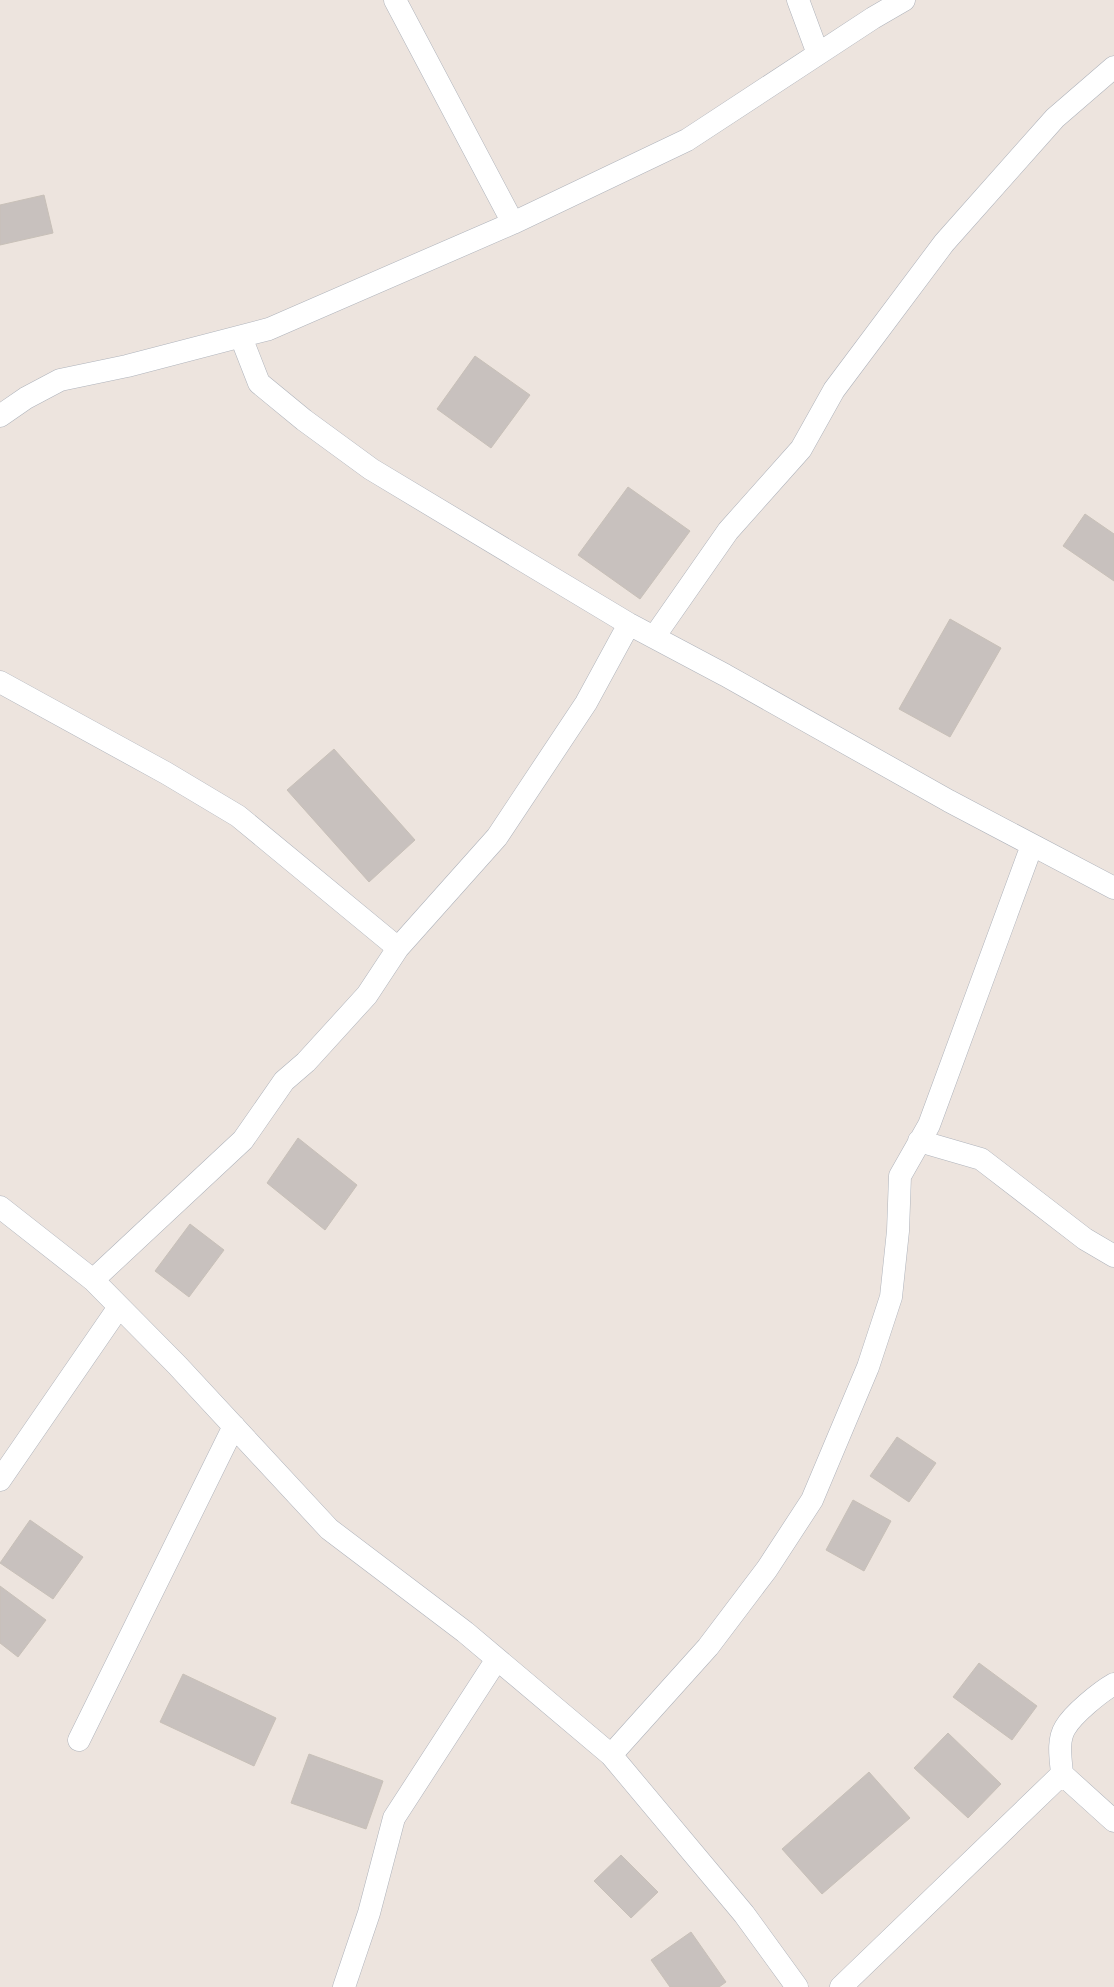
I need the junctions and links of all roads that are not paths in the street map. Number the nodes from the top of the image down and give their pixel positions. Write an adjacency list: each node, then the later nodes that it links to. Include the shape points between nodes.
1 (395, 0): 6 (street)
2 (798, 0): 4 (street)
3 (904, 0): 4 (street)
4 (818, 54): 6 (street, via 688,140)
5 (1114, 67): 10 (street, via 1055,118 944,243 834,390 801,449 728,531)
6 (513, 223): 7 (street, via 269,329)
7 (241, 337): 8 (street, via 60,380 26,398); 9 (street, via 259,383 372,470)
8 (0, 416)
9 (628, 624): 10 (street); 14 (street, via 586,703 497,837)
10 (654, 637): 12 (street)
11 (0, 682): 14 (street, via 166,773 238,816)
12 (1032, 845): 13 (street); 15 (street, via 929,1125)
13 (1114, 888)
14 (398, 948): 18 (street, via 367,995 306,1062 284,1081 244,1140)
15 (919, 1141): 17 (street, via 981,1159 1085,1239); 25 (street, via 900,1176 898,1231 891,1297 868,1367 812,1500 768,1569 708,1647)
16 (0, 1207): 18 (street)
17 (1114, 1256)
18 (93, 1280): 19 (street)
19 (119, 1307): 20 (street); 21 (street)
20 (234, 1426): 22 (street, via 330,1529); 24 (street)
21 (0, 1480)
22 (497, 1659): 25 (street); 28 (street, via 394,1818 369,1913)
23 (1114, 1684): 26 (street, via 1098,1693 1065,1728 1060,1750)
24 (79, 1740)
25 (611, 1755): 29 (street, via 744,1914)
26 (1062, 1774): 27 (street); 30 (street)
27 (1114, 1821)
28 (344, 1987)
29 (796, 1987)
30 (841, 1987)

